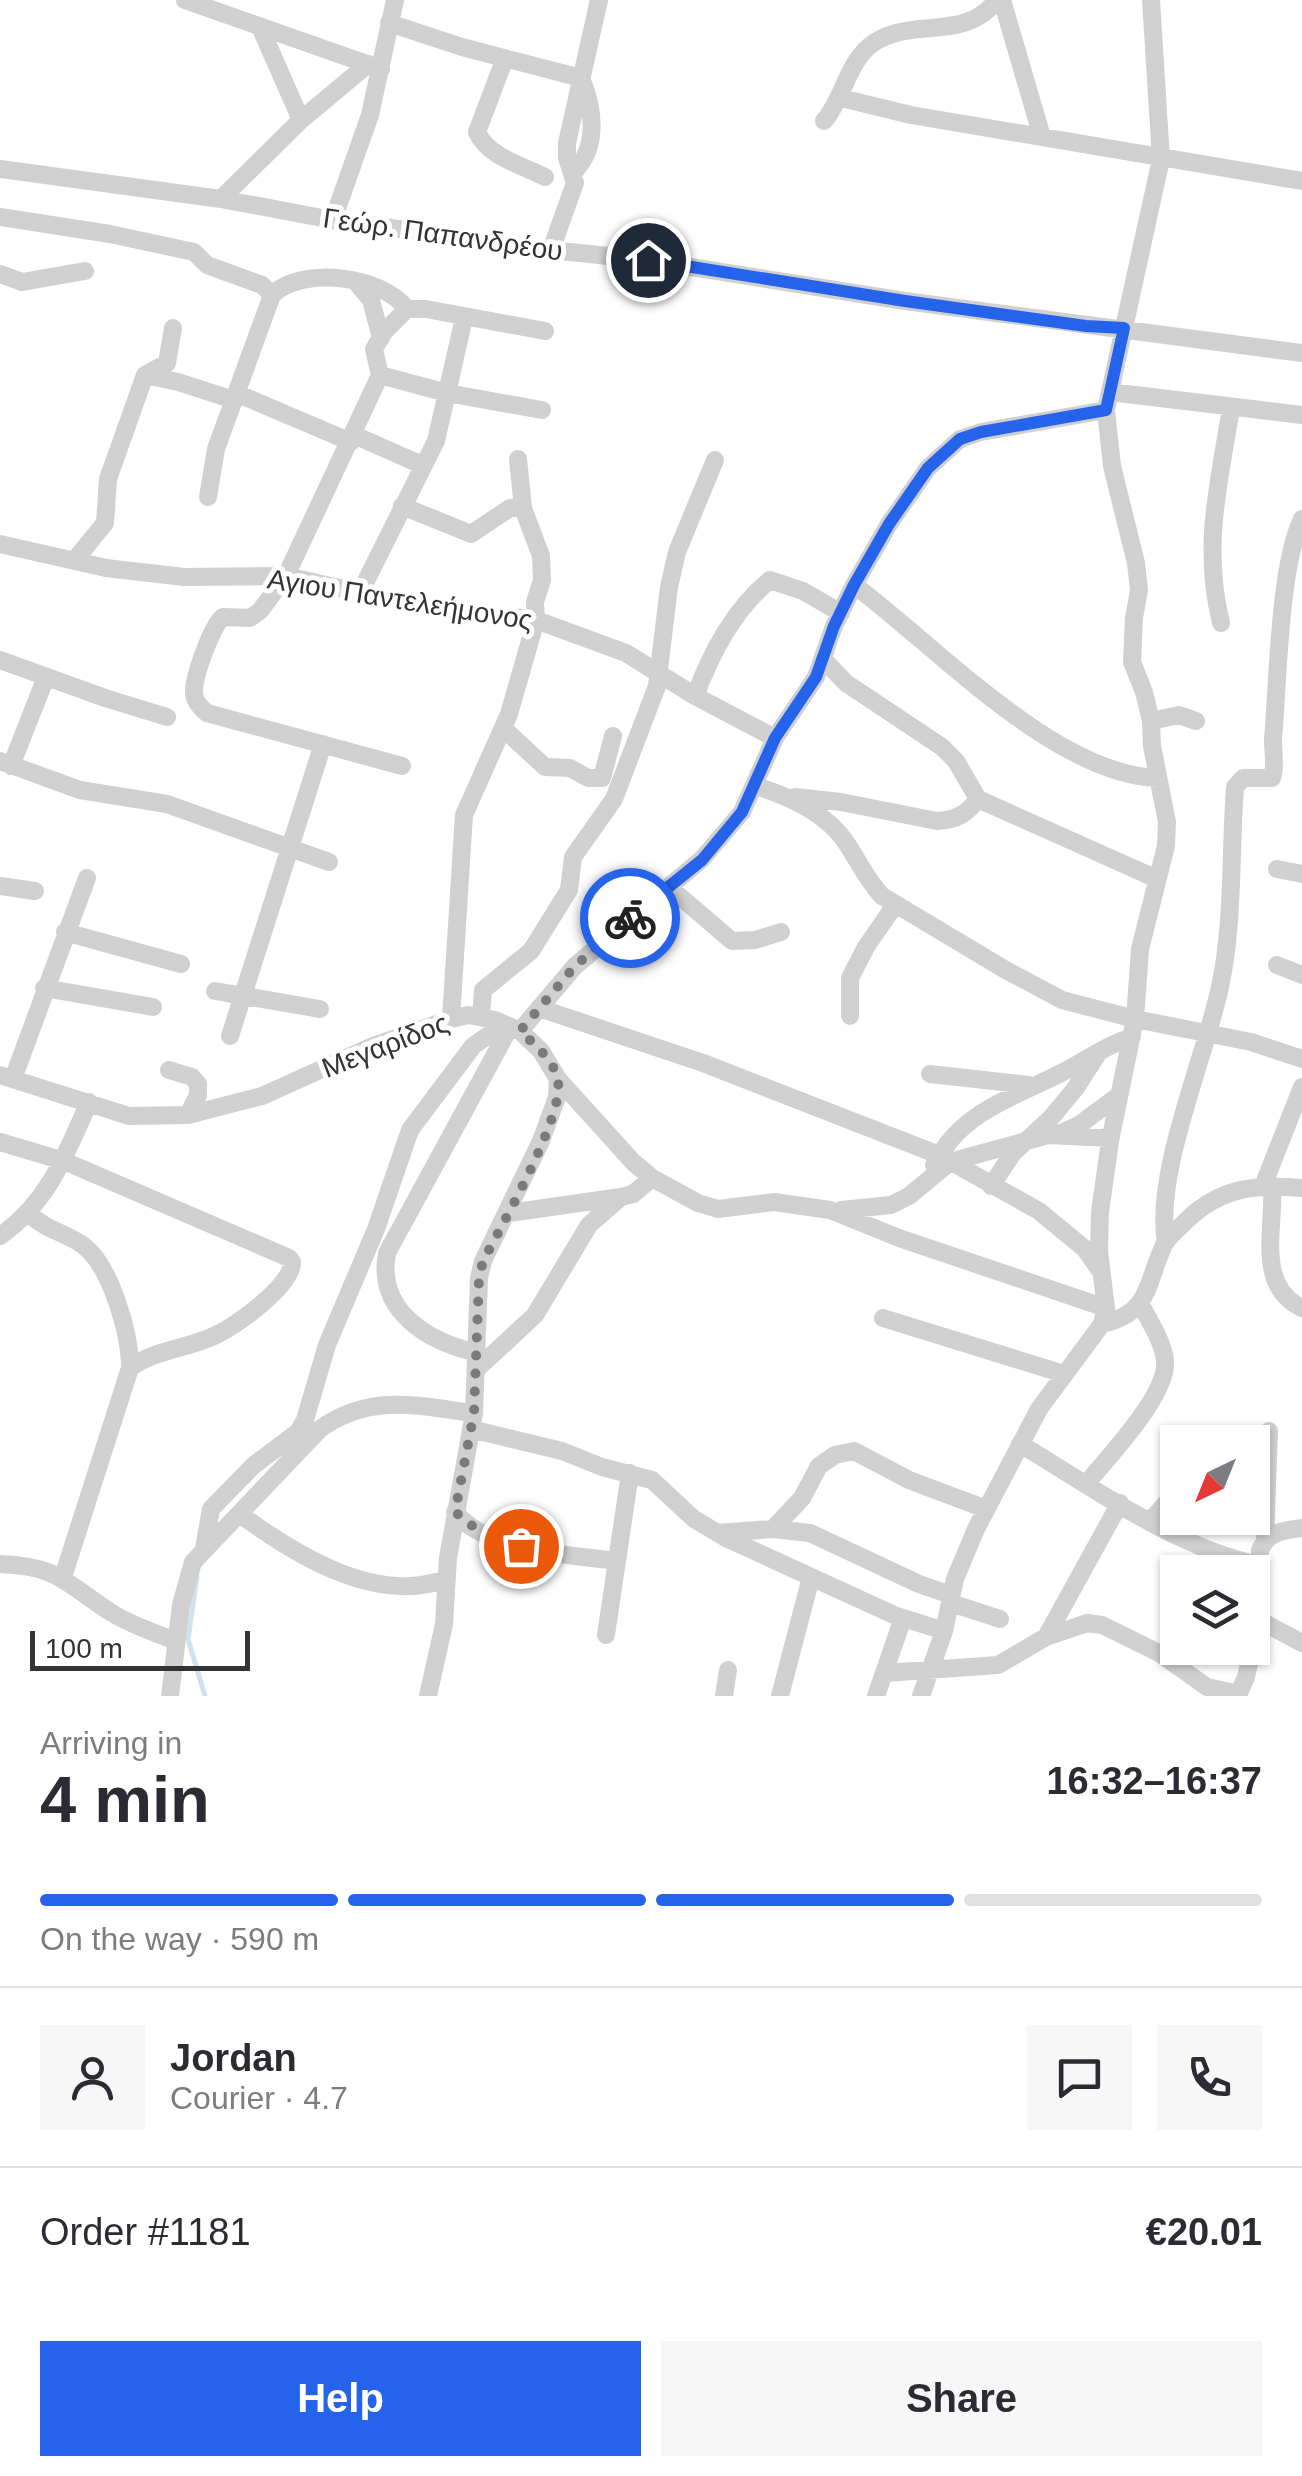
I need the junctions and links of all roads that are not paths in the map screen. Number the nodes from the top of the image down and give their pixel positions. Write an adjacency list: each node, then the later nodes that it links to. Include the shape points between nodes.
1 (185, 0): 7 (street)
2 (395, 0): 6 (street)
3 (600, 0): 10 (street)
4 (999, 0): 11 (street, via 966,25 872,44); 14 (street)
5 (1151, 0): 15 (street)
6 (389, 24): 8 (street); 9 (street)
7 (261, 29): 9 (street); 12 (street)
8 (505, 58): 10 (street); 17 (street, via 479,138)
9 (374, 67): 12 (street); 21 (street, via 365,130)
10 (581, 78): 22 (street, via 567,143 573,192)
11 (840, 98): 13 (street); 14 (street)
12 (301, 120): 19 (street)
13 (824, 121)
14 (1042, 137): 15 (street)
15 (1161, 159): 18 (street); 30 (street)
16 (0, 169): 19 (street, Γεώρ. Παπανδρέου)
17 (545, 177)
18 (1302, 180)
19 (221, 199): 21 (street, Γεώρ. Παπανδρέου)
20 (0, 217): 26 (street, via 194,252 207,265)
21 (333, 220): 22 (street, Γεώρ. Παπανδρέου)
22 (551, 250): 30 (street, Γεώρ. Παπανδρέου)
23 (85, 271): 24 (street, via 22,282)
24 (0, 274)
25 (356, 282): 26 (street, via 294,281); 27 (street, via 388,291); 32 (street, via 371,300)
26 (272, 295): 37 (street)
27 (407, 308): 28 (street); 32 (street)
28 (464, 318): 31 (street); 36 (street)
29 (173, 328): 34 (street, via 166,363)
30 (1124, 328): 33 (street, Γεώρ. Παπανδρέου); 38 (street)
31 (546, 331)
32 (380, 338): 35 (street, via 374,358)
33 (1302, 353)
34 (145, 375): 37 (street); 51 (street, via 108,479 104,523)
35 (380, 375): 36 (street); 42 (street)
36 (447, 393): 40 (street); 45 (street, via 436,441)
37 (235, 396): 42 (street); 46 (street)
38 (1108, 401): 39 (street); 53 (street, via 946,448 908,494); 65 (street, via 1112,466 1139,590 1132,662)
39 (1230, 408): 41 (street); 57 (street, via 1210,555)
40 (542, 410)
41 (1302, 416)
42 (352, 438): 45 (street); 52 (street)
43 (518, 459): 48 (street)
44 (715, 460): 60 (street, via 677,552)
45 (422, 465): 47 (street)
46 (208, 497)
47 (402, 506): 48 (street, via 470,534 510,508); 54 (street)
48 (522, 508): 56 (street, via 541,556)
49 (1302, 519): 103 (street, via 1288,579 1275,773 1243,778 1235,787 1227,944)
50 (0, 544): 51 (street, Αγιου Παντελεήμονος)
51 (74, 561): 52 (street, Αγιου Παντελεήμονος, via 184,578)
52 (286, 576): 54 (street, Αγιου Παντελεήμονος); 69 (street, via 250,618 218,620 194,693 207,713)
53 (854, 585): 55 (street); 73 (street, via 1043,732 1100,765)
54 (360, 593): 56 (street, Αγιου Παντελεήμονος)
55 (840, 612): 58 (street); 62 (street, via 770,580 725,634)
56 (536, 620): 60 (street, Αγιου Παντελεήμονος, via 626,653); 66 (street)
57 (1221, 623)
58 (823, 659): 68 (street); 76 (street, via 846,683 942,747)
59 (0, 660): 61 (street)
60 (657, 674): 62 (street, Αγιου Παντελεήμονος); 98 (street, via 614,800 573,857 569,890 531,951 483,990)
61 (46, 677): 63 (street); 70 (street)
62 (694, 696): 68 (street, Αγιου Παντελεήμονος)
63 (167, 716)
64 (1196, 720): 65 (street, via 1180,715)
65 (1151, 721): 73 (street)
66 (503, 728): 67 (street, via 546,766 595,780 605,772); 100 (street, via 464,815)
67 (613, 736)
68 (775, 738): 72 (street)
69 (323, 744): 71 (street); 77 (street)
70 (5, 764): 77 (street, via 80,790 167,804)
71 (402, 766)
72 (766, 766): 74 (street); 75 (street)
73 (1157, 778): 82 (street, via 1166,846)
74 (756, 786): 75 (street); 84 (street, via 725,835)
75 (785, 796): 76 (street, via 937,821 961,816); 86 (street, via 830,824 872,885)
76 (978, 799): 82 (street)
77 (290, 850): 78 (street); 94 (street)
78 (329, 862)
79 (1277, 870): 80 (street)
80 (1302, 874)
81 (87, 878): 87 (street)
82 (1157, 879): 101 (street, via 1140,949)
83 (0, 886): 85 (street)
84 (670, 888): 88 (street, via 732,941); 96 (street, via 575,966)
85 (35, 891)
86 (895, 905): 99 (street, via 850,978); 101 (street, via 1062,1000)
87 (65, 932): 89 (street); 92 (street)
88 (780, 932)
89 (181, 964)
90 (1277, 966): 91 (street)
91 (1302, 975)
92 (44, 988): 95 (street); 109 (street)
93 (215, 991): 94 (street)
94 (243, 994): 97 (street); 104 (street)
95 (153, 1007)
96 (540, 1008): 102 (street); 120 (street, via 702,1063)
97 (320, 1009)
98 (481, 1016): 100 (street, Μεγαρίδος); 102 (street, Μεγαρίδος)
99 (850, 1016)
100 (452, 1019): 115 (street, Μεγαρίδος, via 262,1096)
101 (1134, 1028): 103 (street); 105 (street); 113 (street)
102 (515, 1029): 110 (street, Μεγαρίδος); 137 (street, via 387,1252 384,1269 408,1322); 155 (street, via 473,1046 410,1130 326,1345 304,1420 210,1509)
103 (1209, 1033): 106 (street); 131 (street, via 1171,1166)
104 (230, 1036)
105 (1100, 1050): 111 (street); 118 (street)
106 (1302, 1059)
107 (169, 1070): 115 (street, via 198,1084)
108 (930, 1074): 111 (street)
109 (7, 1078): 114 (street, Μεγαρίδος)
110 (558, 1079): 122 (street, Μεγαρίδος); 128 (street, via 554,1112)
111 (1034, 1086): 120 (street, via 969,1120)
112 (1302, 1087): 124 (street)
113 (1118, 1096): 116 (street); 117 (street)
114 (88, 1102): 115 (street, Μεγαρίδος, via 129,1116); 121 (street)
115 (188, 1115)
116 (1059, 1134): 117 (street); 118 (street)
117 (1110, 1138): 132 (street, via 1100,1212)
118 (1030, 1140): 120 (street); 123 (street, via 1013,1152)
119 (0, 1142): 121 (street)
120 (944, 1159): 123 (street); 127 (street, via 909,1196 891,1205)
121 (64, 1161): 129 (street); 138 (street, via 292,1262 290,1275 270,1296 218,1335 143,1357)
122 (652, 1178): 126 (street); 127 (street, Μεγαρίδος, via 718,1209 774,1202)
123 (992, 1186): 132 (street, via 1052,1221)
124 (1268, 1186): 125 (street); 131 (street, via 1222,1194); 134 (street, via 1270,1267 1281,1293)
125 (1302, 1188)
126 (621, 1198): 128 (street); 137 (street, via 589,1225 535,1314)
127 (830, 1210): 135 (street)
128 (508, 1213): 137 (street, via 479,1278)
129 (30, 1214): 130 (street); 138 (street, via 81,1243 101,1267 129,1340)
130 (0, 1236)
131 (1166, 1242): 133 (street)
132 (1102, 1273): 135 (street)
133 (1140, 1303): 135 (street, via 1120,1320); 143 (street, via 1158,1338 1164,1374)
134 (1302, 1308)
135 (1104, 1316): 139 (street)
136 (883, 1318): 139 (street)
137 (478, 1360): 140 (street)
138 (130, 1368): 160 (street)
139 (1064, 1374): 141 (street)
140 (472, 1421): 142 (street); 147 (street); 148 (street, via 380,1404 339,1415)
141 (1020, 1444): 143 (street); 145 (street)
142 (630, 1473): 152 (street, via 652,1480); 158 (street)
143 (1087, 1483): 144 (street)
144 (1120, 1503): 149 (street); 171 (street)
145 (986, 1509): 150 (street, via 854,1451 819,1466 802,1498); 164 (street)
146 (1160, 1510): 149 (street)
147 (455, 1512): 158 (street, via 498,1541); 162 (street)
148 (241, 1515): 155 (street); 163 (street, via 313,1560)
149 (1151, 1520): 156 (street)
150 (773, 1528): 152 (street); 164 (street, via 830,1540)
151 (1302, 1528): 154 (street)
152 (716, 1533): 161 (street)
153 (1265, 1535): 154 (street)
154 (1265, 1539): 157 (street)
155 (204, 1548): 172 (street, via 188,1576)
156 (1222, 1555)
157 (1261, 1555)
158 (617, 1562): 170 (street)
159 (0, 1564): 160 (street)
160 (63, 1577): 172 (street, via 115,1615)
161 (811, 1577): 165 (street); 182 (street)
162 (446, 1578): 163 (street); 167 (street)
163 (403, 1586): 167 (street, via 429,1600)
164 (951, 1599): 166 (street); 169 (street)
165 (903, 1618): 169 (street); 177 (street)
166 (1000, 1619)
167 (444, 1624): 180 (street)
168 (1270, 1626): 173 (street)
169 (944, 1631): 176 (street)
170 (606, 1636)
171 (1046, 1636): 176 (street, via 998,1665); 178 (street, via 1102,1625 1160,1653 1208,1687)
172 (176, 1641): 179 (street)
173 (1302, 1643)
174 (1247, 1665): 178 (street)
175 (728, 1670): 181 (street)
176 (930, 1671): 177 (street); 184 (street)
177 (885, 1673): 183 (street)
178 (1239, 1695)
179 (170, 1696)
180 (428, 1696)
181 (724, 1696)
182 (780, 1696)
183 (876, 1696)
184 (921, 1696)

